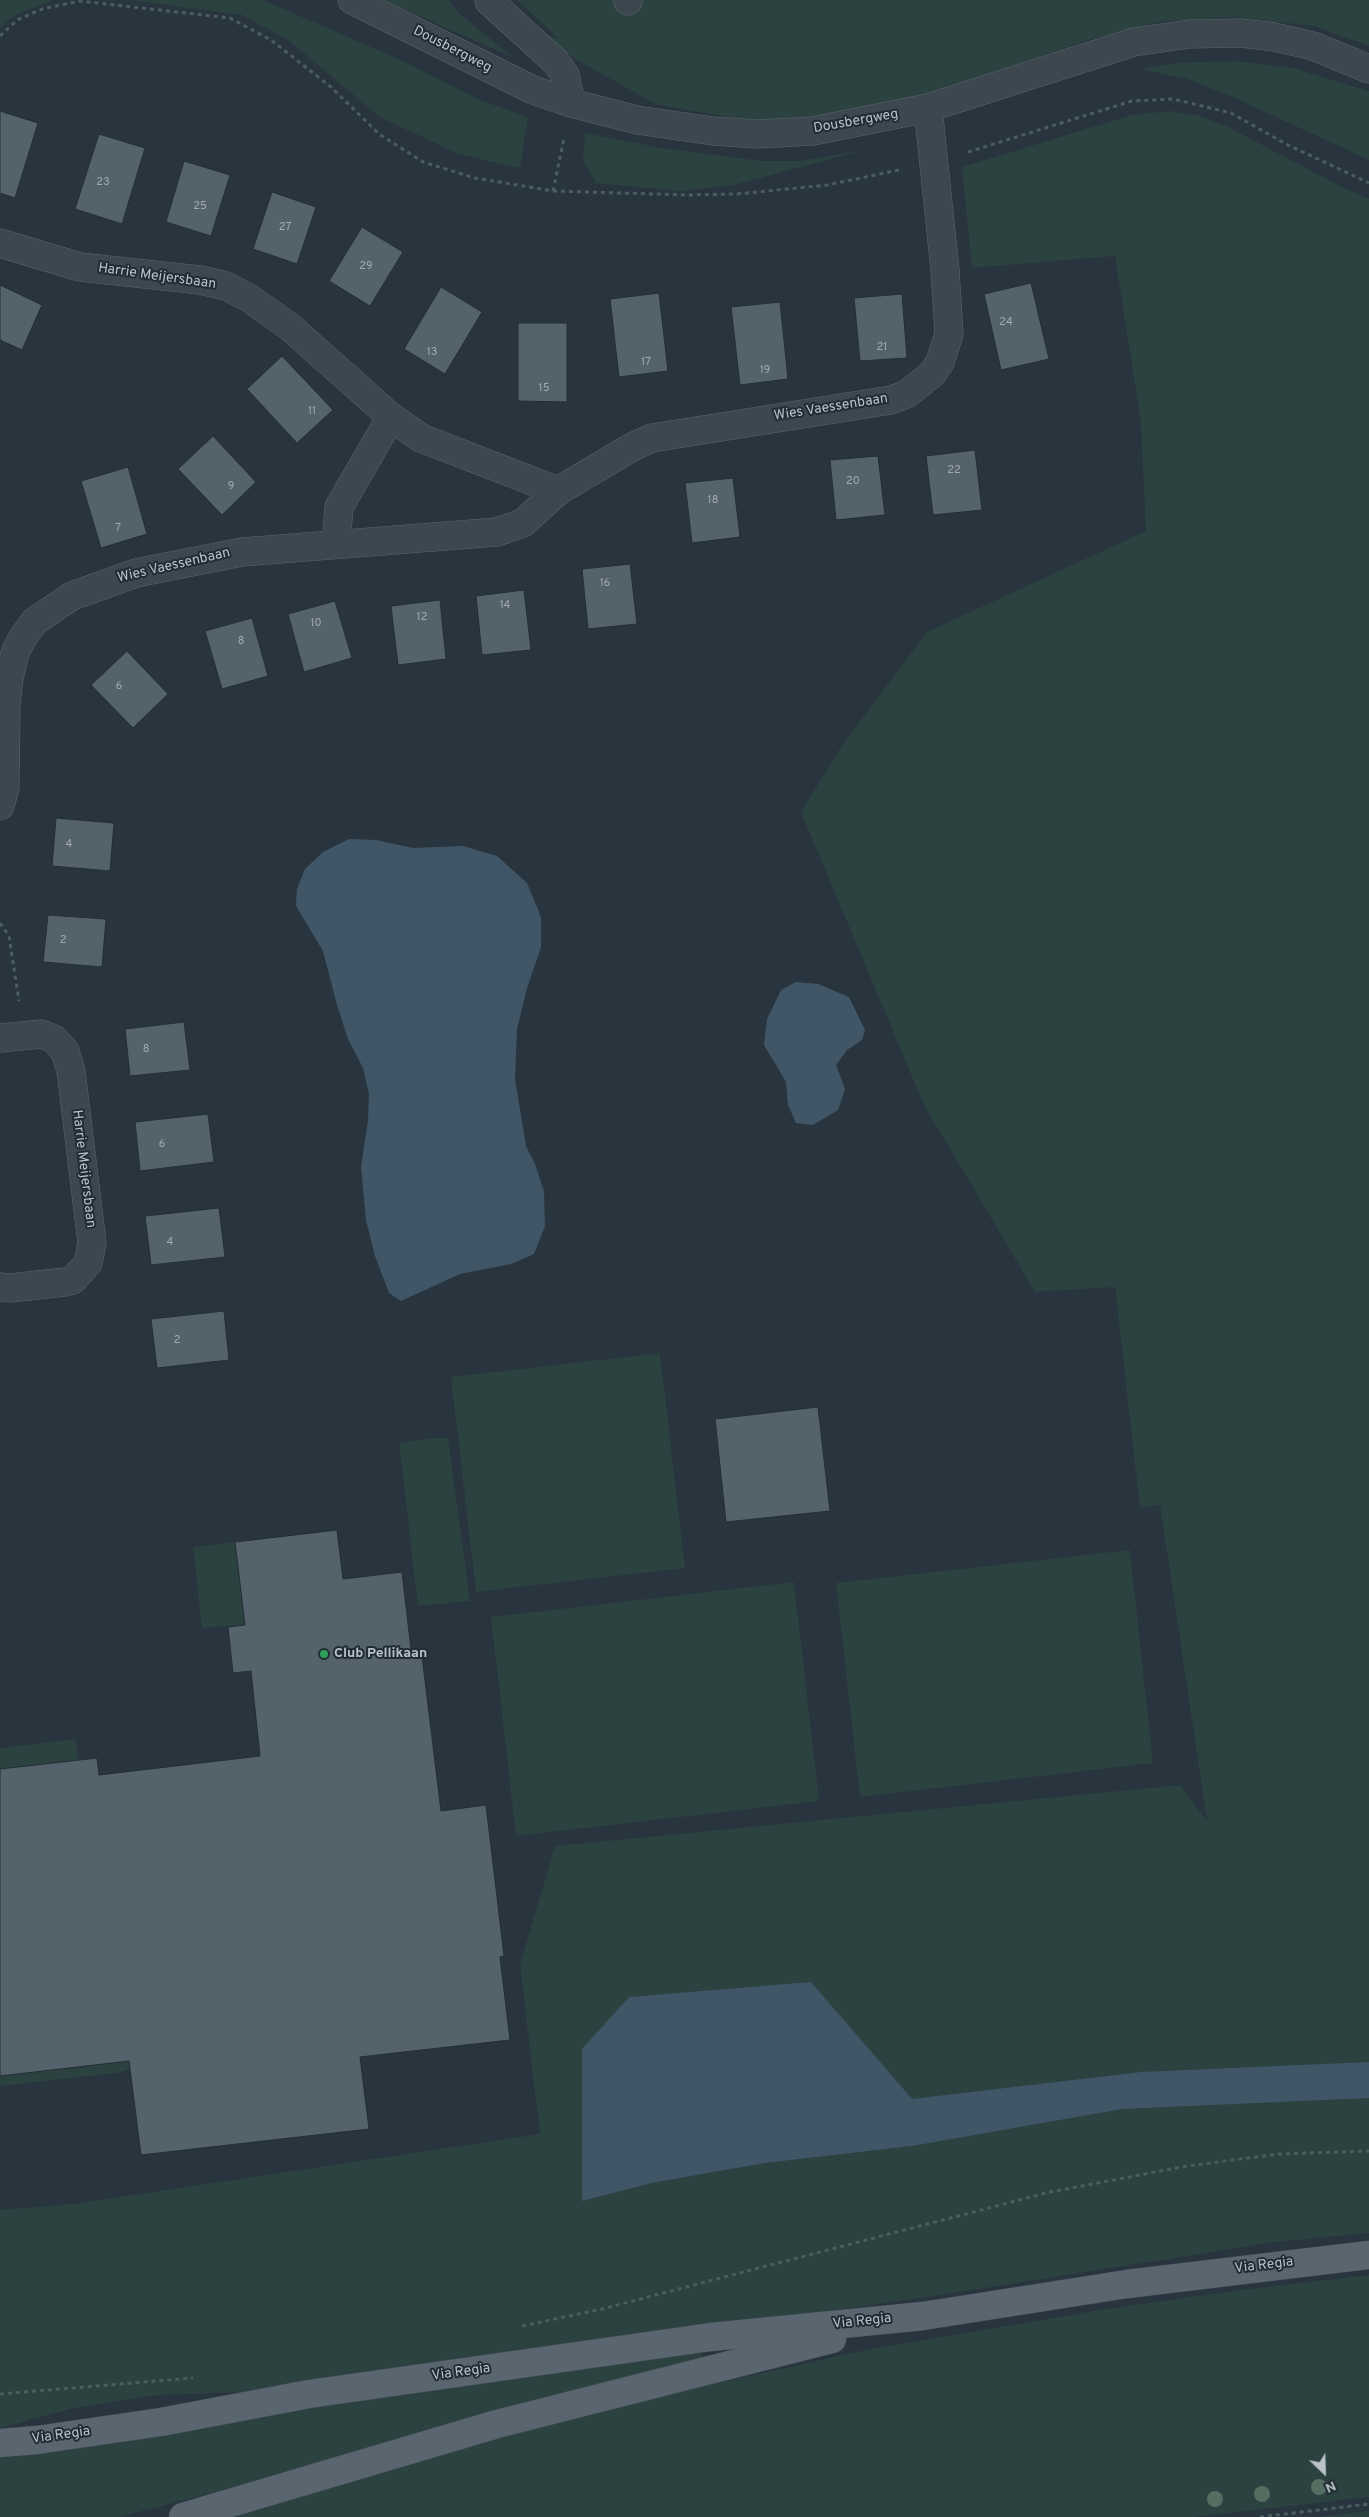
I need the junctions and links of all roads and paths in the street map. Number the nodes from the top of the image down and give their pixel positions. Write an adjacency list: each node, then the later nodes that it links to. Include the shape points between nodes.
1 (352, 0): 4 (street, Dousbergweg, via 533,90)
2 (489, 1): 4 (street, via 556,62 565,75)
3 (1369, 69): 5 (street, Dousbergweg, via 1313,46 1276,37 1241,33 1189,34 1134,42)
4 (571, 103): 5 (street, Dousbergweg, via 638,120 758,134 813,131); 6 (path)
5 (928, 108): 9 (street, Wies Vaessenbaan, via 949,334 940,362 932,374 907,394 891,400 652,438)
6 (553, 191)
7 (0, 243): 8 (street, Harrie Meijersbaan, via 80,267 200,280 226,286 290,327)
8 (390, 417): 9 (street, via 421,438); 10 (street, via 342,502 337,518)
9 (558, 491): 10 (street, Wies Vaessenbaan, via 523,524 497,532)
10 (336, 544): 11 (street, Wies Vaessenbaan, via 242,552 136,573 72,596 35,621 15,653 9,679 5,788)
11 (0, 806)
12 (0, 923): 13 (path, via 9,936)
13 (19, 1003)
14 (0, 1038): 15 (street, Harrie Meijersbaan, via 41,1034 54,1039 65,1051 71,1071 92,1244 88,1263 73,1280)
15 (0, 1287)
16 (1369, 2151): 19 (path, via 1270,2155 1187,2166 1050,2192 602,2309)
17 (1369, 2255): 18 (main road, Via Regia, via 1128,2284)
18 (923, 2316): 22 (main road, Via Regia, via 711,2337 309,2394 152,2424); 24 (main road, Via Regia, via 497,2424)
19 (514, 2328)
20 (199, 2377): 21 (path)
21 (0, 2394)
22 (0, 2443)
23 (1369, 2504): 25 (path)
24 (183, 2517)
25 (1260, 2517)

